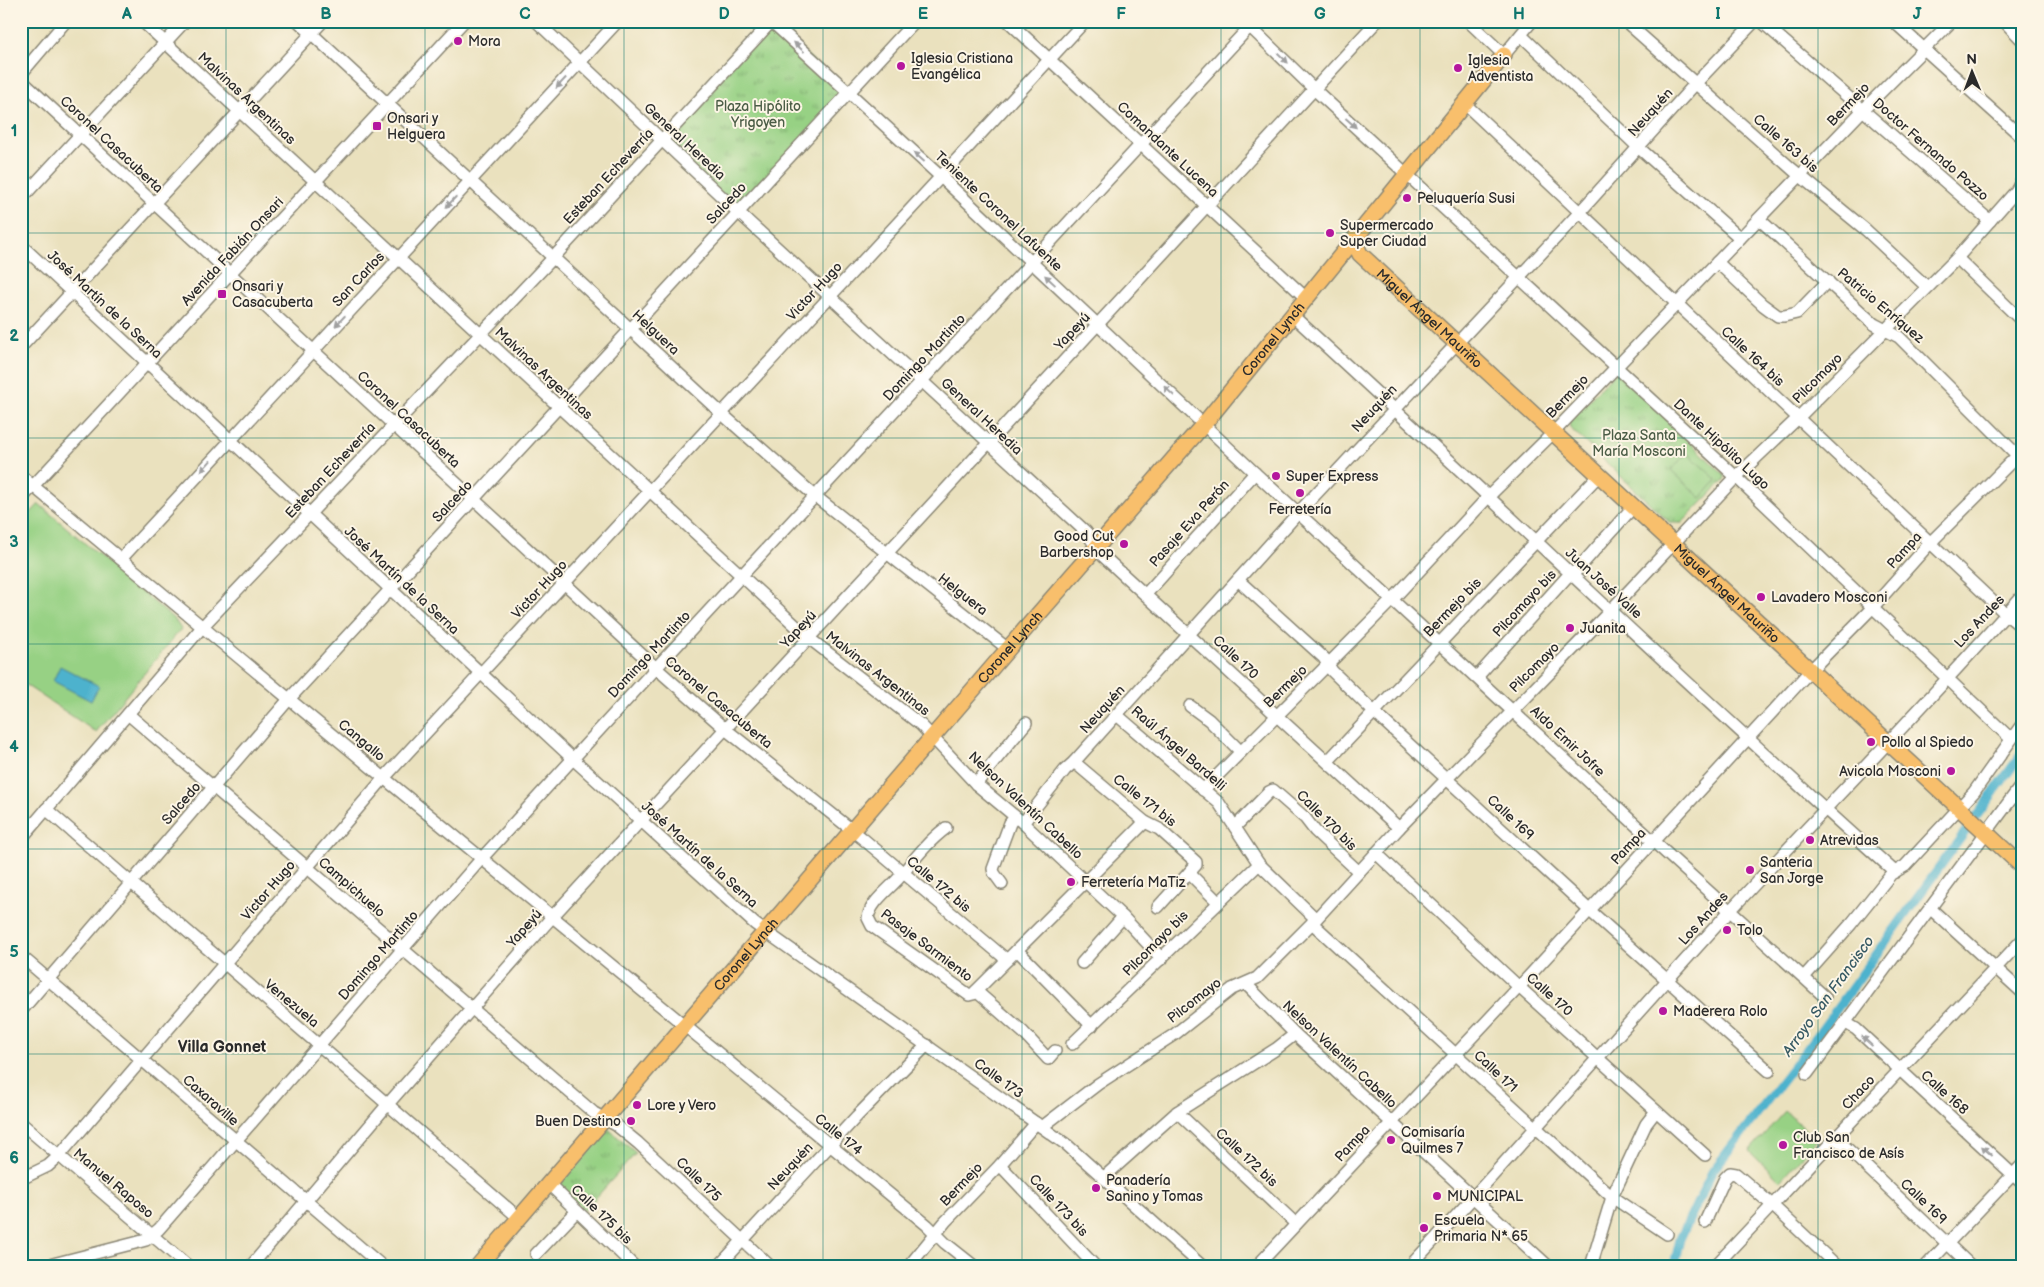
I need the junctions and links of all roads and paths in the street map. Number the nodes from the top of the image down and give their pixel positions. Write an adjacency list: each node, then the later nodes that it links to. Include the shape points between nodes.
1 (142, 21): 26 (street, Malvinas Argentinas)
2 (185, 21): 26 (street)
3 (298, 21): 23 (street, Helguera)
4 (323, 21): 23 (street)
5 (464, 21): 36 (street, Avenida Fabián Onsari)
6 (536, 21): 30 (street, General Heredia)
7 (618, 21): 30 (street, San Carlos)
8 (772, 21): 35 (street, Teniente Coronel Lafuente, one-way to 8); 42 (street, Esteban Echeverría)
9 (915, 21): 35 (street, Salcedo)
10 (1008, 21): 29 (street, Comandante Lucena)
11 (1085, 21): 29 (street, Victor Hugo)
12 (1377, 21): 34 (street, Yapeyú)
13 (1468, 21): 28 (street)
14 (1532, 21): 24 (street, Coronel Lynch)
15 (1625, 21): 33 (street, Calle 163 bis)
16 (1754, 21): 33 (street, Neuquén)
17 (1761, 21): 38 (street, Doctor Fernando Pozzo)
18 (1894, 21): 27 (street)
19 (1952, 21): 27 (street, Bermejo)
20 (2004, 21): 25 (street)
21 (62, 23): 31 (street)
22 (1250, 23): 34 (street, Dante Hipólito Lugo, one-way to 34); 43 (street, Domingo Martinto)
23 (311, 34): 36 (street, Helguera); 39 (street)
24 (1521, 35): 28 (street, Coronel Lynch); 44 (street)
25 (2023, 41)
26 (165, 42): 39 (street, Malvinas Argentinas); 40 (street)
27 (1923, 49): 38 (street, Bermejo); 41 (street)
28 (1504, 56): 37 (main road, Coronel Lynch)
29 (1050, 60): 43 (street, Comandante Lucena); 47 (street, Victor Hugo)
30 (580, 63): 42 (street, General Heredia); 48 (street, San Carlos, one-way to 48)
31 (21, 74)
32 (21, 80): 40 (street, Coronel Casacuberta)
33 (1695, 84): 44 (street, Neuquén); 46 (street, Calle 163 bis)
34 (1316, 90): 45 (street, Dante Hipólito Lugo, one-way to 45); 53 (street, Yapeyú)
35 (849, 94): 47 (street, Teniente Coronel Lafuente, one-way to 35); 54 (street, Salcedo)
36 (387, 104): 48 (street, Helguera); 49 (street, Avenida Fabián Onsari)
37 (1465, 104): 45 (main road, Coronel Lynch); 55 (street, Calle 164 bis)
38 (1864, 109): 46 (street, Bermejo); 57 (street, Doctor Fernando Pozzo)
39 (240, 112): 49 (street, Malvinas Argentinas); 52 (street)
40 (80, 136): 51 (street); 52 (street, Coronel Casacuberta)
41 (2023, 138)
42 (662, 140): 54 (street, General Heredia); 62 (street, Esteban Echeverría)
43 (1141, 145): 53 (street, Comandante Lucena); 65 (street, Domingo Martinto)
44 (1638, 148): 55 (street, Neuquén); 58 (street)
45 (1408, 174): 59 (main road, Coronel Lynch); 67 (street, Dante Hipólito Lugo)
46 (1800, 175): 56 (street, Bermejo); 69 (street, Calle 163 bis)
47 (941, 177): 65 (street, Teniente Coronel Lafuente); 71 (street, Victor Hugo)
48 (470, 182): 61 (street, San Carlos, one-way to 61); 62 (street, Helguera)
49 (316, 183): 61 (street, Malvinas Argentinas); 66 (street, Avenida Fabián Onsari)
50 (2020, 186): 57 (street, Pilcomayo)
51 (21, 198)
52 (154, 204): 66 (street, Coronel Casacuberta); 70 (street)
53 (1208, 206): 72 (street, Comandante Lucena); 76 (street, Yapeyú)
54 (738, 212): 71 (street, General Heredia); 77 (street, Salcedo)
55 (1579, 213): 67 (street, Neuquén); 73 (street, Calle 164 bis)
56 (1759, 219): 58 (street, Bermejo); 68 (street, Patricio Enríquez)
57 (1990, 221): 63 (street, Pilcomayo)
58 (1740, 238): 64 (street, Bermejo)
59 (1354, 240): 72 (main road, Coronel Lynch); 80 (main road, Miguel Ángel Mauriño, via 1360,254)
60 (21, 245): 70 (street, José Martín de la Serna)
61 (398, 258): 79 (street, Malvinas Argentinas); 82 (street, San Carlos, one-way to 82)
62 (553, 258): 77 (street, Helguera); 79 (street, Esteban Echeverría)
63 (1957, 258): 69 (street, Pilcomayo); 75 (street)
64 (1717, 262): 68 (street, via 1778,316 1797,313); 73 (street, Bermejo)
65 (1032, 263): 76 (street, Teniente Coronel Lafuente, one-way to 65); 85 (street, Domingo Martinto)
66 (231, 274): 82 (street, Coronel Casacuberta); 83 (street, Avenida Fabián Onsari)
67 (1519, 277): 80 (street, Neuquén); 84 (street, Dante Hipólito Lugo)
68 (1828, 281): 78 (street, Patricio Enríquez, via 1874,324)
69 (1927, 287): 78 (street, Pilcomayo)
70 (71, 292): 81 (street); 83 (street, José Martín de la Serna)
71 (830, 296): 85 (street, General Heredia); 88 (street, Victor Hugo)
72 (1306, 299): 74 (main road, Coronel Lynch)
73 (1677, 304): 84 (street, Bermejo); 89 (street, Calle 164 bis)
74 (1293, 316): 87 (street, Juan José Valle); 91 (main road, Coronel Lynch)
75 (2023, 322)
76 (1098, 325): 91 (street, Teniente Coronel Lafuente, one-way to 76); 94 (street, Yapeyú)
77 (630, 328): 86 (street, Salcedo); 88 (street, Helguera)
78 (1886, 330): 89 (street, Pilcomayo); 95 (street, Patricio Enríquez, via 1899,337)
79 (480, 334): 86 (street, Malvinas Argentinas); 90 (street, Esteban Echeverría)
80 (1460, 339): 87 (street, Neuquén); 92 (main road, Miguel Ángel Mauriño)
81 (21, 347)
82 (313, 350): 90 (street, Coronel Casacuberta); 93 (street, San Carlos)
83 (147, 364): 93 (street, José Martín de la Serna); 100 (street, Avenida Fabián Onsari)
84 (1616, 367): 92 (street, Bermejo); 99 (street, Dante Hipólito Lugo)
85 (922, 381): 94 (street, General Heredia); 102 (street, Domingo Martinto)
86 (559, 407): 101 (street, Malvinas Argentinas); 105 (street, Salcedo)
87 (1394, 408): 103 (street, Juan José Valle); 107 (street, Neuquén)
88 (721, 413): 101 (street, Victor Hugo); 102 (street, Helguera)
89 (1797, 419): 99 (street, Pilcomayo); 111 (street, Calle 164 bis)
90 (394, 424): 105 (street, Coronel Casacuberta); 108 (street, Esteban Echeverría)
91 (1204, 424): 96 (street, Aldo Emir Jofre); 112 (main road, Coronel Lynch)
92 (1557, 429): 97 (main road, Miguel Ángel Mauriño); 103 (street, Bermejo); 109 (main road, Miguel Ángel Mauriño)
93 (229, 440): 108 (street, José Martín de la Serna); 114 (street, San Carlos, one-way to 114)
94 (989, 444): 112 (street, General Heredia, via 1086,532); 113 (street, Yapeyú)
95 (2021, 455): 111 (street, Pampa)
96 (1255, 473): 107 (street, Aldo Emir Jofre); 120 (street, Pasaje Eva Perón)
97 (1600, 474): 106 (main road, Miguel Ángel Mauriño); 110 (street, Bermejo bis)
98 (21, 476): 100 (street, Cangallo)
99 (1736, 477): 109 (street, Pilcomayo); 123 (street, Dante Hipólito Lugo)
100 (34, 486): 104 (street, Avenida Fabián Onsari); 114 (street, Cangallo)
101 (651, 490): 115 (street, Malvinas Argentinas); 118 (street, Victor Hugo)
102 (814, 496): 113 (street, Helguera); 115 (street, Domingo Martinto)
103 (1489, 496): 110 (street, Juan José Valle); 122 (street, Bermejo)
104 (21, 499)
105 (474, 500): 118 (street, Coronel Casacuberta); 119 (street, Salcedo)
106 (1634, 506): 109 (main road, Miguel Ángel Mauriño); 116 (street, Pilcomayo bis)
107 (1299, 512): 117 (street, Neuquén); 122 (street, Aldo Emir Jofre)
108 (309, 515): 119 (street, José Martín de la Serna); 126 (street, Esteban Echeverría)
109 (1676, 540): 124 (street, Pilcomayo); 134 (main road, Miguel Ángel Mauriño)
110 (1536, 541): 116 (street, Juan José Valle); 130 (street, Bermejo bis)
111 (1930, 543): 123 (street, Pampa); 125 (street, Calle 164 bis)
112 (1098, 548): 120 (street, Calle 170); 131 (main road, Coronel Lynch)
113 (887, 554): 129 (street, Yapeyú); 131 (street, Helguera)
114 (121, 559): 126 (street, Cangallo)
115 (743, 575): 129 (street, Malvinas Argentinas); 133 (street, Domingo Martinto)
116 (1571, 575): 124 (street, Juan José Valle); 136 (street, Pilcomayo bis)
117 (1238, 580): 128 (street, Neuquén); 132 (street, Calle 169)
118 (565, 584): 133 (street, Coronel Casacuberta); 135 (street, Victor Hugo)
119 (390, 588): 135 (street, José Martín de la Serna); 138 (street, Salcedo)
120 (1146, 594): 128 (street, Calle 170)
121 (2023, 595): 125 (street, Los Andes)
122 (1393, 599): 130 (street, Aldo Emir Jofre); 132 (street, Bermejo)
123 (1872, 608): 134 (street, Pampa); 137 (street, Dante Hipólito Lugo)
124 (1611, 610): 140 (street, Pilcomayo); 150 (street, Juan José Valle)
125 (2006, 614): 127 (street, Calle 164 bis); 137 (street, Los Andes)
126 (203, 626): 138 (street, Cangallo); 142 (street, Esteban Echeverría)
127 (2023, 628)
128 (1189, 634): 143 (street, Neuquén); 144 (street, Calle 170)
129 (810, 639): 147 (street, Yapeyú); 148 (street, Malvinas Argentinas, via 921,725)
130 (1439, 642): 136 (street, Aldo Emir Jofre); 141 (street, Bermejo bis)
131 (1008, 649): 148 (main road, Coronel Lynch)
132 (1328, 665): 141 (street, Calle 169); 144 (street, Bermejo)
133 (656, 668): 147 (street, Coronel Casacuberta); 153 (street, Domingo Martinto)
134 (1813, 668): 149 (main road, Miguel Ángel Mauriño); 150 (street, Pampa)
135 (480, 673): 153 (street, José Martín de la Serna); 156 (street, Victor Hugo)
136 (1477, 676): 140 (street, Aldo Emir Jofre)
137 (1946, 679): 149 (street, Los Andes); 151 (street, Dante Hipólito Lugo)
138 (290, 698): 156 (street, Cangallo); 160 (street, Salcedo)
139 (1190, 706): 152 (street)
140 (1513, 710): 157 (street, Pilcomayo); 174 (street, Aldo Emir Jofre)
141 (1374, 712): 154 (street, Bermejo bis); 157 (street, Calle 169)
142 (128, 714): 160 (street, Campichuelo); 163 (street, Esteban Echeverría)
143 (1117, 714): 155 (street, Neuquén); 161 (street, Raúl Ángel Bardelli)
144 (1276, 715): 152 (street, Bermejo); 154 (street, Calle 170)
145 (1026, 723): 159 (street)
146 (2023, 723): 151 (street)
147 (724, 728): 166 (street, Yapeyú); 172 (street, Coronel Casacuberta)
148 (933, 738): 159 (street, Nelson Valentín Cabello); 172 (main road, Coronel Lynch)
149 (1890, 738): 162 (main road, Miguel Ángel Mauriño); 164 (street, Los Andes)
150 (1749, 739): 164 (street, Juan José Valle); 174 (street, Pampa)
151 (2011, 739): 162 (street)
152 (1241, 752): 161 (street, Bermejo)
153 (573, 759): 166 (street, José Martín de la Serna); 177 (street, Domingo Martinto)
154 (1328, 761): 170 (street, Calle 170)
155 (1074, 762): 165 (street, Neuquén); 167 (street, Calle 171 bis)
156 (384, 778): 177 (street, Cangallo); 180 (street, Victor Hugo)
157 (1447, 779): 170 (street, Pilcomayo); 191 (street, Calle 169)
158 (2023, 783): 171 (street)
159 (976, 784): 165 (street, Nelson Valentín Cabello)
160 (214, 787): 180 (street, Campichuelo); 186 (street, Salcedo)
161 (1203, 790): 168 (street, Raúl Ángel Bardelli, via 1219,804)
162 (1962, 806): 171 (main road, Miguel Ángel Mauriño); 182 (street, via 1912,859)
163 (46, 809): 173 (street, Esteban Echeverría); 186 (street, Venezuela)
164 (1825, 809): 182 (street, Juan José Valle); 192 (street, Los Andes)
165 (1019, 820): 185 (street, Nelson Valentín Cabello); 187 (street, Neuquén, via 1010,823 993,869)
166 (642, 822): 193 (street, Yapeyú); 196 (street, José Martín de la Serna)
167 (1145, 822): 184 (street, Calle 171 bis, via 1159,829 1196,862); 185 (street)
168 (1235, 827): 178 (street, Raúl Ángel Bardelli); 181 (street, Calle 170 bis, via 1273,790)
169 (946, 828): 183 (street)
170 (1399, 828): 175 (street, Pilcomayo)
171 (1987, 828): 176 (main road, Miguel Ángel Mauriño); 179 (main road, Miguel Ángel Mauriño); 190 (street)
172 (852, 830): 183 (street, Calle 172 bis); 196 (main road, Coronel Lynch)
173 (21, 839)
174 (1653, 841): 191 (street, Pampa); 192 (street, Aldo Emir Jofre)
175 (1376, 853): 181 (street, Pilcomayo); 210 (street, Calle 170)
176 (2023, 855)
177 (482, 858): 193 (street, Cangallo); 198 (street, Domingo Martinto)
178 (1259, 864): 188 (street, Pilcomayo bis); 195 (street, Raúl Ángel Bardelli)
179 (2023, 867)
180 (307, 868): 198 (street, Campichuelo); 204 (street, Victor Hugo)
181 (1358, 872): 195 (street, Pilcomayo)
182 (1895, 872): 206 (street)
183 (902, 873): 202 (street, Calle 172 bis); 211 (street, Pasaje Sarmiento, via 871,909 868,918 872,926)
184 (1189, 873): 188 (street); 189 (street)
185 (1085, 881): 194 (street, Nelson Valentín Cabello); 199 (street)
186 (132, 883): 204 (street, Venezuela); 207 (street, Salcedo)
187 (1002, 884)
188 (1218, 902): 201 (street, Pilcomayo bis)
189 (1158, 907)
190 (1931, 909): 205 (street); 216 (street)
191 (1588, 910): 208 (street, Calle 169); 210 (street, Pampa)
192 (1730, 912): 206 (street, Aldo Emir Jofre); 208 (street, Los Andes)
193 (552, 917): 214 (street, Yapeyú); 218 (street, Cangallo)
194 (1124, 917): 201 (street, Nelson Valentín Cabello); 203 (street)
195 (1314, 921): 209 (street, Pilcomayo, via 1257,978); 224 (street, Calle 171)
196 (766, 932): 218 (main road, Coronel Lynch); 221 (street, Calle 173)
197 (2023, 939): 205 (street, Chaco)
198 (402, 950): 214 (street, Campichuelo); 222 (street, Domingo Martinto)
199 (1017, 950): 202 (street); 217 (street)
200 (21, 956): 207 (street, Caxaraville)
201 (1162, 959): 217 (street, Pilcomayo bis)
202 (1007, 960): 211 (street)
203 (1082, 963)
204 (224, 965): 222 (street, Venezuela); 226 (street, Victor Hugo)
205 (1996, 967): 212 (street); 227 (street, Chaco)
206 (1804, 977): 213 (street, Aldo Emir Jofre)
207 (48, 980): 215 (street, Salcedo); 226 (street, Caxaraville)
208 (1668, 980): 225 (street, Los Andes); 228 (street, Calle 169)
209 (1246, 984): 219 (street, Nelson Valentín Cabello); 236 (street, Pilcomayo, via 1232,989 1175,1034)
210 (1519, 987): 224 (street, Pampa); 225 (street, Calle 170)
211 (973, 993): 223 (street, Pasaje Sarmiento, via 1023,1032 1048,1059)
212 (2023, 993)
213 (1825, 997)
214 (473, 1009): 230 (street, Yapeyú); 233 (street, Campichuelo)
215 (21, 1011)
216 (1846, 1023): 227 (street, Calle 168, one-way to 216); 229 (street)
217 (1092, 1026): 220 (street, Pilcomayo bis)
218 (685, 1027): 233 (main road, Coronel Lynch); 240 (street, Calle 174)
219 (1295, 1034): 232 (street); 234 (street, Nelson Valentín Cabello)
220 (1072, 1044)
221 (927, 1045): 236 (street, Calle 173); 240 (street, Neuquén)
222 (319, 1046): 230 (street, Venezuela); 239 (street, Domingo Martinto)
223 (1055, 1051)
224 (1456, 1054): 234 (street, Pampa); 237 (street, Calle 171)
225 (1597, 1058): 231 (street, Calle 170); 237 (street, Los Andes)
226 (142, 1060): 239 (street, Caxaraville); 242 (street, Victor Hugo)
227 (1899, 1070): 238 (street, Chaco); 245 (street, Calle 168, one-way to 227)
228 (1769, 1071)
229 (1807, 1074)
230 (388, 1104): 252 (street, Yapeyú); 255 (street, Venezuela)
231 (1656, 1110): 241 (street, Calle 170); 250 (street, via 1646,1124)
232 (1177, 1112): 246 (street); 257 (street, Calle 172 bis)
233 (604, 1119): 248 (main road, Coronel Lynch); 261 (street, Calle 175, via 638,1143)
234 (1392, 1122): 251 (street, Nelson Valentín Cabello); 257 (street, Pampa)
235 (21, 1123): 242 (street, Manuel Raposo)
236 (1039, 1125): 244 (street, Bermejo); 246 (street, Calle 173)
237 (1536, 1128): 250 (street, Calle 171); 251 (street, Los Andes)
238 (1836, 1138): 253 (street, Chaco); 262 (street, Calle 169)
239 (236, 1142): 252 (street, Caxaraville); 260 (street, Domingo Martinto)
240 (830, 1146): 258 (street, Calle 174); 261 (street, Neuquén)
241 (1705, 1155)
242 (59, 1156): 247 (street, Victor Hugo, via 48,1166); 260 (street, Manuel Raposo)
243 (2023, 1164): 245 (street)
244 (1000, 1165): 258 (street, Bermejo); 275 (street, Calle 173 bis)
245 (2013, 1174): 249 (street, Calle 168); 262 (street)
246 (1104, 1178): 276 (street, Calle 173)
247 (21, 1179)
248 (548, 1184): 254 (street, Calle 175 bis); 255 (main road, Coronel Lynch)
249 (2023, 1184)
250 (1612, 1197): 259 (street, Calle 171); 280 (street)
251 (1472, 1198): 278 (street, Los Andes); 279 (street, Nelson Valentín Cabello)
252 (307, 1200): 267 (street, Yapeyú); 268 (street, Caxaraville)
253 (1772, 1205): 256 (street, via 1740,1176 1730,1173); 281 (street, Chaco); 282 (street)
254 (577, 1211): 263 (street); 270 (street, Calle 175 bis)
255 (519, 1218): 269 (main road, Coronel Lynch)
256 (1705, 1222)
257 (1296, 1224): 277 (street, Pampa)
258 (936, 1234): 273 (street, Bermejo); 274 (street, Calle 174)
259 (1667, 1234)
260 (152, 1235): 264 (street, Domingo Martinto); 266 (street, Manuel Raposo)
261 (742, 1241): 271 (street, Neuquén); 272 (street, Calle 175)
262 (1947, 1244): 283 (street); 284 (street, Calle 169)
263 (536, 1254)
264 (70, 1263): 265 (street, Domingo Martinto)
265 (45, 1266)
266 (188, 1266)
267 (251, 1266)
268 (382, 1266)
269 (478, 1266)
270 (634, 1266)
271 (719, 1266)
272 (770, 1266)
273 (908, 1266)
274 (974, 1266)
275 (1095, 1266)
276 (1202, 1266)
277 (1257, 1266)
278 (1410, 1266)
279 (1548, 1266)
280 (1591, 1266)
281 (1715, 1266)
282 (1837, 1266)
283 (1926, 1266)
284 (1971, 1266)

